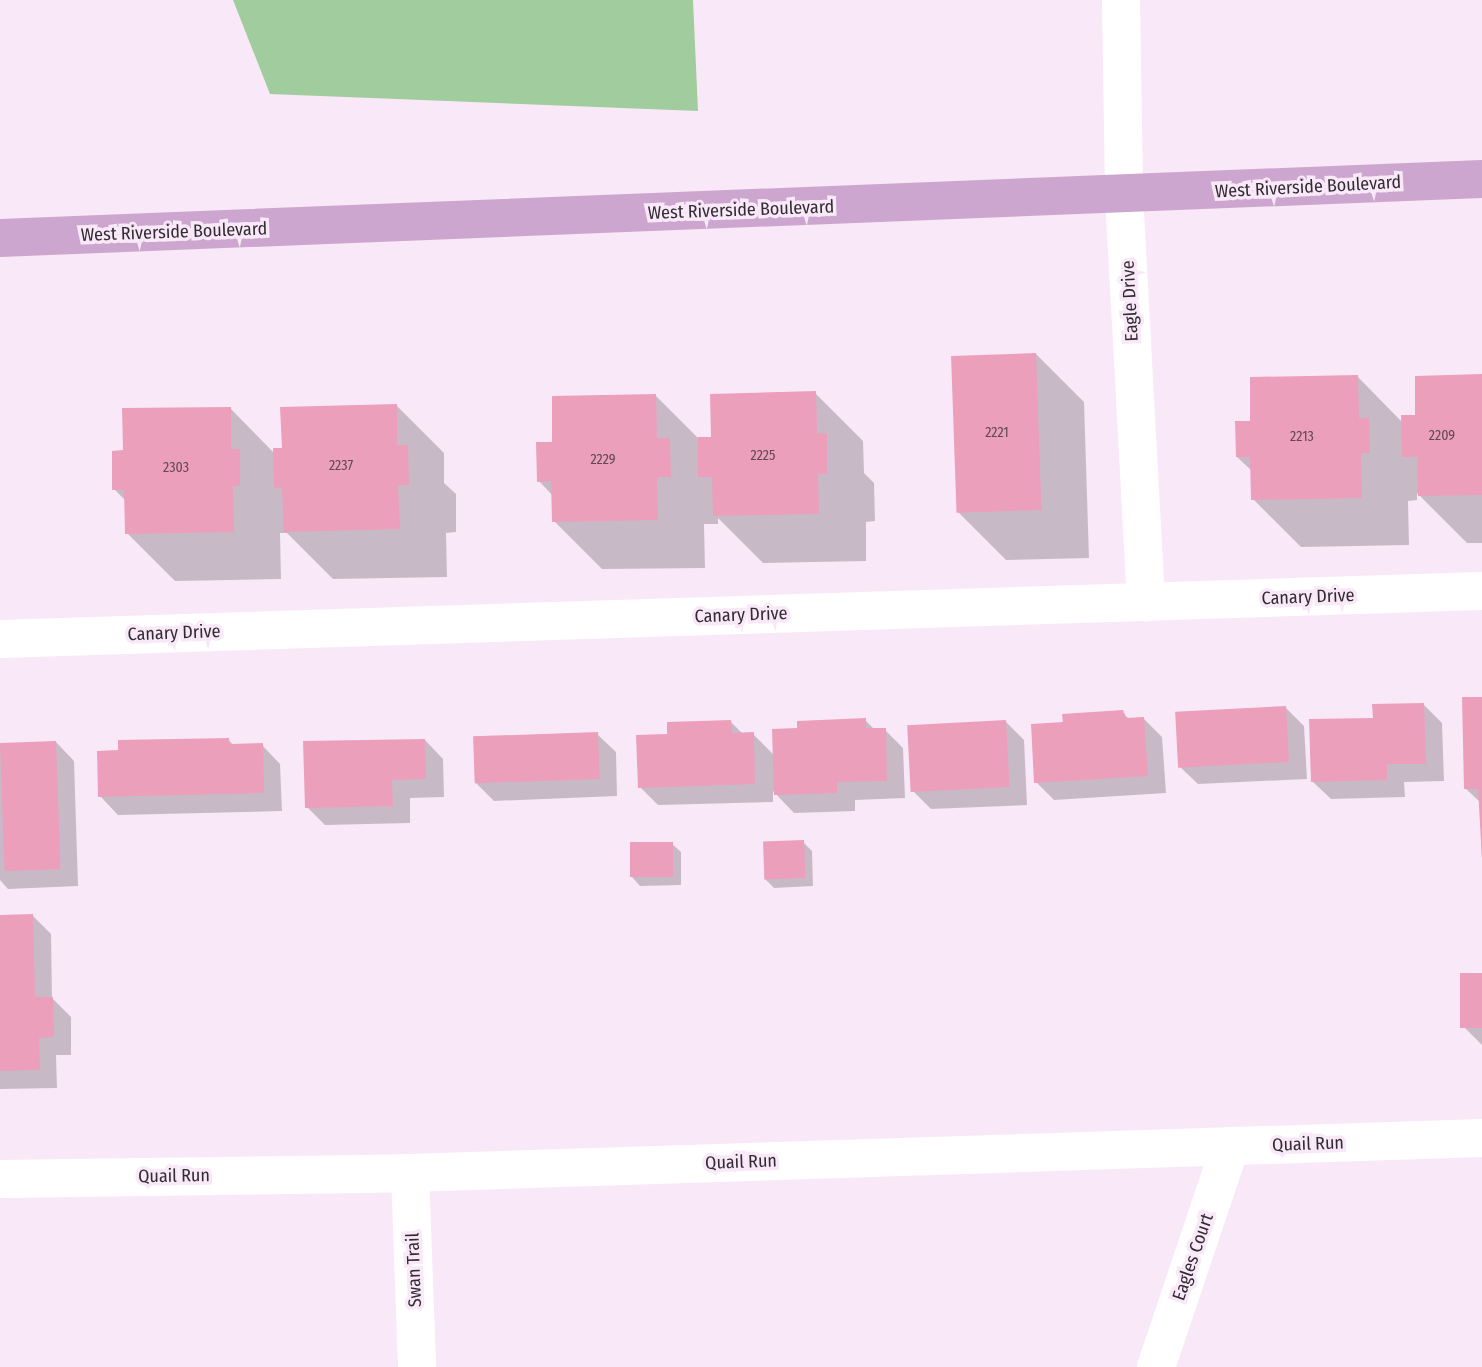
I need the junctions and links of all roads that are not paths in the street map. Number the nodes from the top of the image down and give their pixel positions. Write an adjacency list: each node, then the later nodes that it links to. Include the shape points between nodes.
1 (1121, 0): 3 (street, Eagle Drive)
2 (1482, 179): 3 (main road, West Riverside Boulevard)
3 (1124, 195): 4 (main road, West Riverside Boulevard); 6 (street, Eagle Drive)
4 (0, 239)
5 (1482, 592): 6 (street, Canary Drive)
6 (1146, 602): 7 (street, Canary Drive)
7 (0, 639)
8 (1482, 1138): 9 (street, Quail Run)
9 (1230, 1147): 10 (street, Quail Run); 13 (street, Eagles Court)
10 (410, 1173): 11 (street, Quail Run); 12 (street, Swan Trail)
11 (0, 1179)
12 (417, 1367)
13 (1156, 1367)

